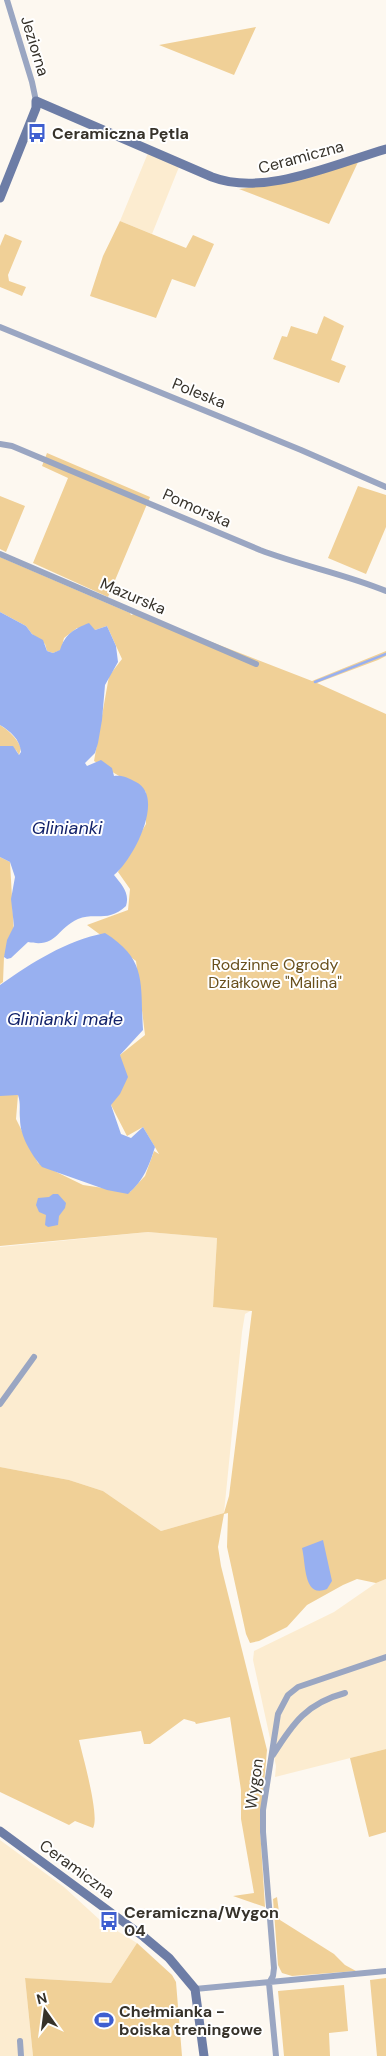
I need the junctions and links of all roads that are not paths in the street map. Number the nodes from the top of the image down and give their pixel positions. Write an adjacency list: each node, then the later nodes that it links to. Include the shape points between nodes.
1 (7, 0): 2 (street, Jeziorna)
2 (36, 101): 3 (street, Ceramiczna, via 212,177 238,184 264,184); 4 (street)
3 (386, 149)
4 (0, 198)
5 (0, 327): 7 (street, Poleska)
6 (0, 444): 9 (street, Pomorska, via 12,446 260,550)
7 (386, 487)
8 (0, 554): 10 (street, Mazurska)
9 (386, 591)
10 (256, 664)
11 (34, 1357): 12 (street)
12 (0, 1404)
13 (386, 1657): 15 (street, Wygon, via 298,1687 288,1695 278,1714)
14 (345, 1693): 15 (street, via 329,1697 303,1713)
15 (271, 1758): 18 (street, Wygon, via 262,1832 274,1968)
16 (0, 1831): 19 (street, Ceramiczna, via 157,1946)
17 (386, 1971): 18 (street)
18 (269, 1983): 19 (street); 23 (street, Wygon)
19 (195, 1989): 22 (street)
20 (20, 2041): 21 (street)
21 (21, 2056)
22 (204, 2056)
23 (276, 2056)

